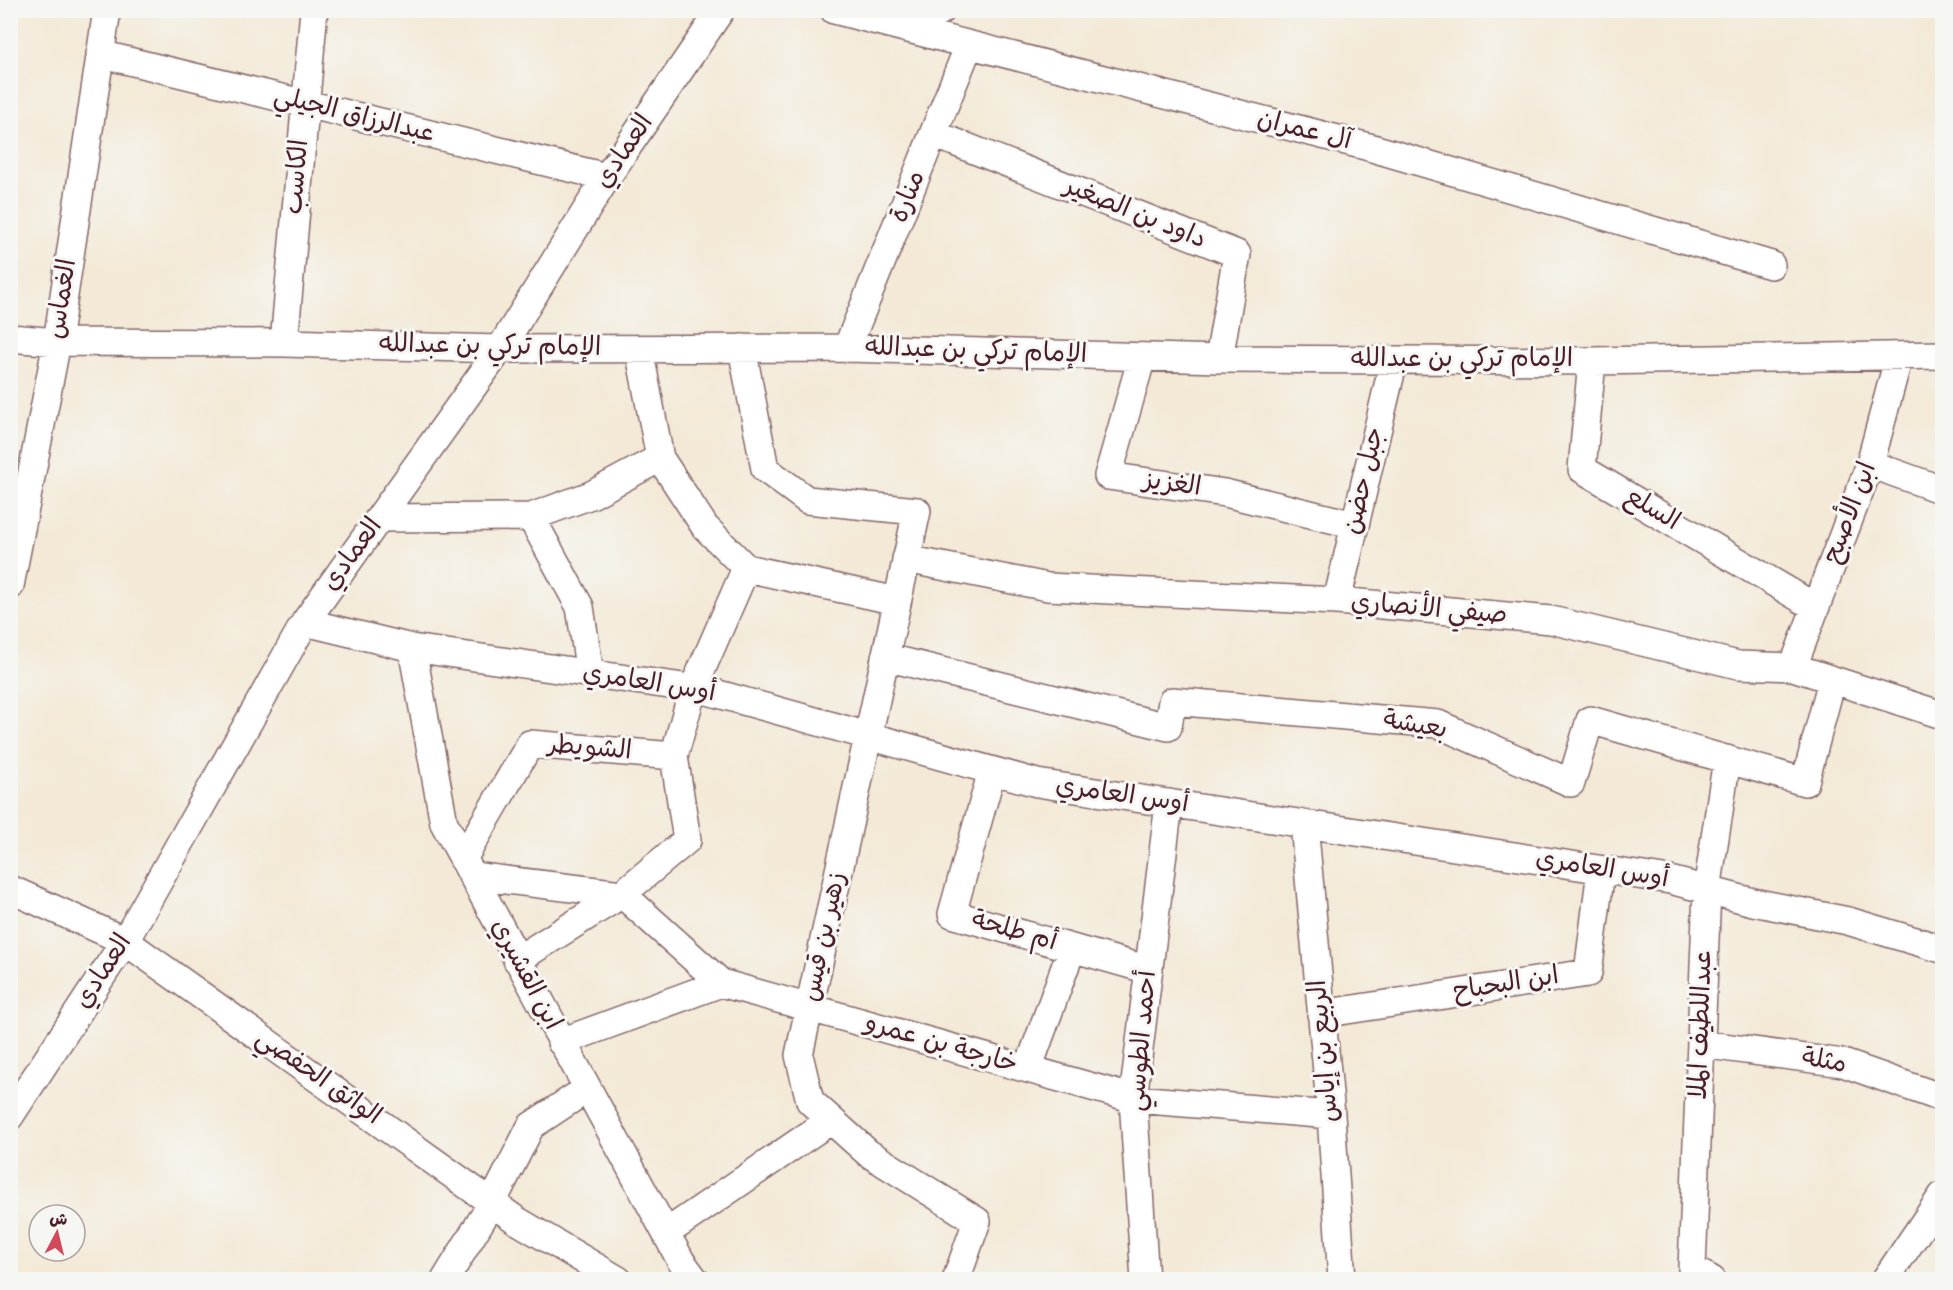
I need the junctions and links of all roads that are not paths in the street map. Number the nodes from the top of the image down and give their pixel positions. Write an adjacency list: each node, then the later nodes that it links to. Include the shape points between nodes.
1 (107, 10): 8 (street, الغماس)
2 (314, 10): 9 (street, الكاسب)
3 (721, 10): 11 (street, العمادي)
4 (834, 10): 6 (street, آل عمران)
5 (942, 10): 6 (street)
6 (907, 29): 7 (street, آل عمران)
7 (969, 45): 10 (street, منارة); 12 (street, آل عمران, via 1369,147)
8 (100, 54): 9 (street, عبدالرزاق الجيلي); 14 (street, الغماس)
9 (304, 104): 11 (street, عبدالرزاق الجيلي); 15 (street, الكاسب)
10 (934, 134): 17 (street, منارة); 23 (street, داود بن الصغير, via 1237,254)
11 (607, 177): 18 (street, العمادي)
12 (1771, 265)
13 (10, 338): 14 (street, الإمام تركي بن عبدالله)
14 (57, 342): 15 (street, الإمام تركي بن عبدالله); 34 (street, الغماس)
15 (284, 343): 18 (street, الإمام تركي بن عبدالله)
16 (742, 348): 17 (street, الإمام تركي بن عبدالله); 19 (street, الإمام تركي بن عبدالله); 32 (street, زهير بن قيس, via 765,469 807,500 916,511)
17 (847, 348): 22 (street, الإمام تركي بن عبدالله)
18 (500, 349): 19 (street, الإمام تركي بن عبدالله); 30 (street, العمادي)
19 (639, 349): 26 (street)
20 (1942, 355): 21 (street, الإمام تركي بن عبدالله)
21 (1899, 356): 25 (street, الإمام تركي بن عبدالله); 27 (street, ابن الأصبح)
22 (1142, 357): 23 (street, الإمام تركي بن عبدالله); 31 (street, الغزيز, via 1108,476 1226,493)
23 (1219, 359): 24 (street, الإمام تركي بن عبدالله)
24 (1394, 360): 25 (street, الإمام تركي بن عبدالله); 31 (street, جبل حضن)
25 (1592, 361): 37 (street, السلع, via 1582,469)
26 (660, 458): 29 (street, via 591,495); 33 (street, via 705,527)
27 (1870, 464): 28 (street); 37 (street, ابن الأصبح)
28 (1942, 490)
29 (531, 517): 30 (street); 42 (street, via 580,607)
30 (380, 518): 38 (street, العمادي)
31 (1355, 525): 36 (street, جبل حضن)
32 (906, 559): 35 (street, زهير بن قيس); 36 (street, صيفي الأنصاري, via 1048,587)
33 (746, 568): 35 (street); 44 (street)
34 (10, 586)
35 (897, 601): 40 (street, زهير بن قيس)
36 (1337, 601): 41 (street, صيفي الأنصاري, via 1551,620 1738,665)
37 (1815, 607): 41 (street, ابن الأصبح)
38 (305, 622): 39 (street, أوس العامري); 57 (street, العمادي)
39 (412, 648): 42 (street, أوس العامري); 52 (street, ابن القشيري, via 444,823)
40 (885, 657): 46 (street, زهير بن قيس); 48 (street, بعيشة, via 1168,727 1172,701 1437,724 1571,783 1590,720)
41 (1792, 667): 43 (street, صيفي الأنصاري)
42 (590, 674): 44 (street, أوس العامري)
43 (1832, 680): 45 (street, صيفي الأنصاري); 48 (street, بعيشة, via 1805,782)
44 (693, 689): 46 (street, أوس العامري); 47 (street)
45 (1942, 715)
46 (868, 737): 49 (street, أوس العامري); 63 (street, زهير بن قيس)
47 (674, 756): 52 (street, الشويطر, via 530,744); 56 (street, via 687,840)
48 (1727, 759): 55 (street, عبداللطيف الملا)
49 (992, 771): 50 (street, أوس العامري, via 1037,783); 58 (street, أم طلحة, via 952,914)
50 (1169, 803): 51 (street, أوس العامري); 61 (street, أحمد الطوسي)
51 (1304, 824): 53 (street, أوس العامري); 64 (street, الربيع بن إياس)
52 (468, 867): 56 (street); 60 (street, ابن القشيري)
53 (1601, 870): 55 (street, أوس العامري); 64 (street, ابن البحباح, via 1588,973)
54 (10, 890): 57 (street, الواثق الحفصي)
55 (1707, 890): 59 (street, أوس العامري, via 1848,921); 66 (street, عبداللطيف الملا)
56 (622, 894): 60 (street); 62 (street)
57 (125, 941): 72 (street, العمادي); 75 (street, الواثق الحفصي)
58 (1072, 948): 61 (street, أم طلحة); 67 (street)
59 (1942, 949)
60 (517, 960): 65 (street, ابن القشيري)
61 (1149, 970): 70 (street, أحمد الطوسي)
62 (721, 983): 63 (street, خارجة بن عمرو); 65 (street)
63 (809, 1008): 67 (street, خارجة بن عمرو); 73 (street, زهير بن قيس, via 799,1055 810,1101)
64 (1321, 1014): 71 (street, الربيع بن إياس)
65 (561, 1042): 68 (street, ابن القشيري)
66 (1701, 1044): 69 (street, مثلة, via 1843,1063); 83 (street, عبداللطيف الملا, via 1692,1269)
67 (1028, 1069): 70 (street, خارجة بن عمرو)
68 (586, 1089): 75 (street, via 531,1126); 76 (street, ابن القشيري)
69 (1942, 1098)
70 (1134, 1099): 71 (street, خارجة بن عمرو); 81 (street, أحمد الطوسي)
71 (1331, 1115): 82 (street, الربيع بن إياس)
72 (10, 1116)
73 (831, 1120): 76 (street); 80 (street, زهير بن قيس, via 868,1153 977,1221)
74 (1942, 1196): 84 (street)
75 (492, 1203): 77 (street); 78 (street, الواثق الحفصي)
76 (666, 1233): 79 (street, ابن القشيري)
77 (446, 1280)
78 (618, 1280)
79 (695, 1280)
80 (956, 1280)
81 (1145, 1280)
82 (1342, 1280)
83 (1712, 1280)
84 (1886, 1280)

